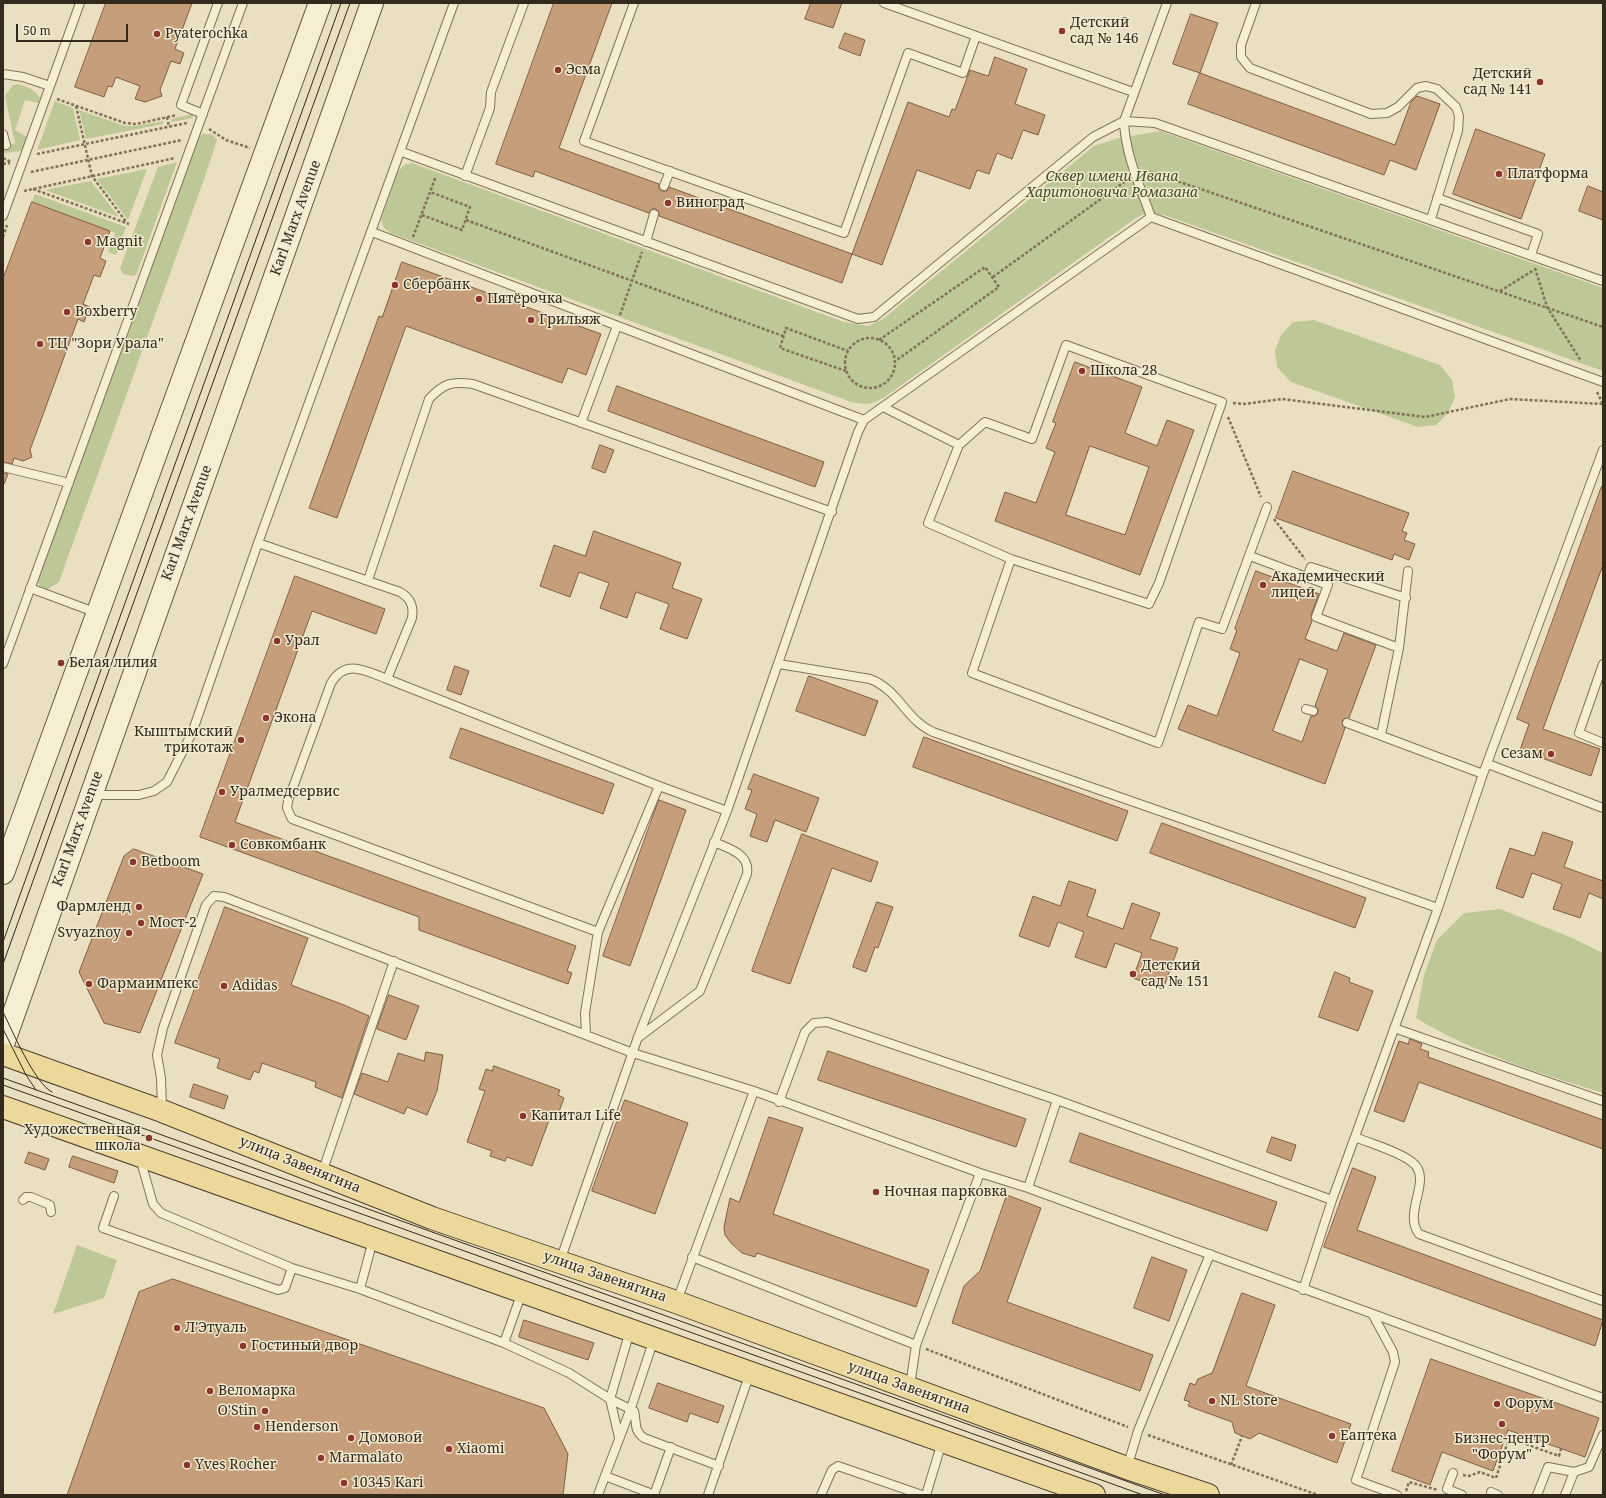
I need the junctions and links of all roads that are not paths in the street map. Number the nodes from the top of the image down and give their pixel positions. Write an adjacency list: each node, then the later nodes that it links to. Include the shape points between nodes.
1 (80, 3): 14 (lane)
2 (218, 3): 16 (lane, via 181,105)
3 (243, 3): 16 (lane)
4 (320, 3): 52 (main road)
5 (372, 3): 64 (main road, Karl Marx Avenue)
6 (454, 3): 20 (lane)
7 (524, 3): 22 (lane, via 491,92 490,108)
8 (634, 3): 21 (lane, via 584,141)
9 (884, 3): 12 (lane)
10 (1167, 3): 15 (lane)
11 (1256, 3): 24 (lane, via 1241,45 1241,57 1250,68 1371,114 1387,113 1417,88 1426,86 1436,89 1456,108 1459,116 1458,131)
12 (976, 36): 15 (lane); 21 (lane, via 963,73 908,53 844,233)
13 (3, 74): 14 (lane, via 24,77)
14 (50, 86): 26 (lane)
15 (1133, 92): 17 (lane)
16 (199, 112): 41 (lane)
17 (1124, 121): 27 (lane, via 1124,136); 28 (lane, via 1154,123); 30 (lane, via 1093,137 874,317 858,319)
18 (3, 134): 19 (lane)
19 (6, 145)
20 (402, 152): 22 (lane); 29 (lane)
21 (670, 171): 23 (lane)
22 (466, 176): 30 (lane)
23 (664, 186)
24 (1437, 198): 28 (lane); 31 (lane, via 1538,234)
25 (654, 214): 30 (lane)
26 (3, 216)
27 (1151, 216): 34 (lane); 35 (lane)
28 (1430, 219): 31 (lane)
29 (372, 232): 33 (lane); 44 (lane)
30 (646, 242)
31 (1534, 256): 32 (lane)
32 (1603, 281)
33 (617, 326): 36 (lane); 37 (lane)
34 (1603, 382)
35 (883, 407): 36 (lane); 38 (lane)
36 (864, 420): 43 (lane)
37 (581, 423): 43 (lane); 49 (lane, via 473,384 458,382 438,390 429,399)
38 (959, 445): 46 (lane, via 928,523); 46 (lane, via 985,422 1032,439 1066,345 1222,402 1159,583 1149,604)
39 (1603, 452): 61 (lane)
40 (3, 466): 41 (lane)
41 (69, 483): 50 (lane)
42 (1267, 507): 45 (lane)
43 (832, 512): 55 (lane)
44 (258, 543): 49 (lane); 64 (lane, via 192,733 167,782 154,792 139,795)
45 (1250, 556): 46 (lane, via 1222,629 1199,622 1158,743 972,673); 48 (lane)
46 (1011, 559)
47 (1408, 571): 51 (lane)
48 (1307, 577): 51 (lane, via 1311,567); 53 (lane, via 1328,585 1316,617)
49 (368, 580): 57 (lane, via 400,592 411,602 413,610)
50 (30, 588): 52 (lane); 54 (lane)
51 (1406, 598): 53 (lane)
52 (98, 613): 68 (main road)
53 (1399, 648): 59 (lane)
54 (3, 664)
55 (779, 664): 66 (lane); 69 (lane, via 880,683 890,690 915,722 932,732)
56 (1603, 664): 60 (lane, via 1579,733)
57 (387, 679): 63 (lane); 70 (lane, via 351,668 336,675 288,801 287,808 292,819)
58 (1347, 723): 59 (lane)
59 (1381, 735): 62 (lane)
60 (1603, 743)
61 (1488, 764): 62 (lane); 65 (lane)
62 (1483, 774): 69 (lane)
63 (659, 786): 66 (lane); 70 (lane)
64 (90, 796): 75 (main road, Karl Marx Avenue)
65 (1603, 808)
66 (727, 810): 67 (lane)
67 (714, 842): 74 (lane); 74 (lane, via 743,857 747,862 747,874 700,991)
68 (3, 873)
69 (1438, 908): 72 (lane)
70 (598, 932): 73 (lane, via 585,1013)
71 (394, 960): 73 (lane); 83 (lane, via 224,897 214,896 206,905 163,1028 157,1055); 86 (lane)
72 (1394, 1028): 80 (lane); 84 (lane)
73 (586, 1034): 76 (lane)
74 (638, 1037): 76 (lane)
75 (3, 1044)
76 (633, 1053): 78 (lane); 96 (lane)
77 (3, 1054): 83 (main road, улица Завенягина)
78 (754, 1091): 81 (lane); 95 (lane)
79 (1057, 1100): 81 (lane, via 820,1021 809,1026 805,1032); 88 (lane); 91 (lane)
80 (1603, 1101)
81 (779, 1102): 87 (lane)
82 (3, 1107): 85 (main road)
83 (162, 1111): 86 (main road, улица Завенягина)
84 (1355, 1137): 91 (lane); 101 (lane, via 1413,1162 1420,1180 1412,1222 1419,1234)
85 (139, 1156): 93 (main road); 97 (lane, via 153,1204 161,1213)
86 (322, 1173): 96 (main road, улица Завенягина, via 432,1218)
87 (980, 1173): 88 (lane); 107 (lane)
88 (1028, 1188): 94 (lane)
89 (114, 1196): 97 (lane, via 103,1228 278,1290 285,1288)
90 (23, 1200): 92 (lane, via 32,1197 50,1204)
91 (1332, 1200): 99 (lane)
92 (51, 1212)
93 (374, 1238): 98 (lane); 100 (main road)
94 (1210, 1254): 99 (lane); 118 (lane, via 1138,1432)
95 (692, 1257): 102 (lane); 107 (lane)
96 (560, 1261): 102 (main road, улица Завенягина)
97 (292, 1268): 98 (lane)
98 (360, 1289): 106 (lane)
99 (1303, 1290): 103 (lane)
100 (522, 1292): 104 (main road); 106 (lane)
101 (1603, 1301)
102 (676, 1302): 109 (main road, улица Завенягина)
103 (1373, 1315): 110 (lane); 130 (lane, via 1393,1352 1395,1362 1356,1480)
104 (630, 1330): 105 (main road); 111 (lane)
105 (654, 1338): 108 (main road); 112 (lane)
106 (504, 1343): 111 (lane, via 569,1373)
107 (916, 1345): 109 (lane)
108 (750, 1372): 115 (main road); 117 (lane)
109 (910, 1388): 118 (main road, улица Завенягина)
110 (1603, 1398)
111 (610, 1400): 112 (lane); 114 (lane)
112 (631, 1408): 114 (lane); 116 (lane, via 634,1411 638,1434)
113 (1603, 1436): 119 (lane, via 1589,1467)
114 (619, 1437): 121 (lane)
115 (942, 1441): 127 (lane); 128 (main road)
116 (671, 1447): 117 (lane); 123 (lane)
117 (719, 1466): 124 (lane)
118 (1127, 1468): 129 (main road, улица Завенягина)
119 (1574, 1472): 132 (lane, via 1548,1467); 133 (lane)
120 (1453, 1473): 131 (lane, via 1447,1489)
121 (605, 1476): 122 (lane); 123 (lane)
122 (598, 1495)
123 (655, 1495)
124 (708, 1495)
125 (821, 1495): 126 (lane, via 832,1470 838,1466)
126 (922, 1495)
127 (926, 1495)
128 (1094, 1495)
129 (1208, 1495)
130 (1397, 1495)
131 (1462, 1495)
132 (1537, 1495)
133 (1565, 1495)

